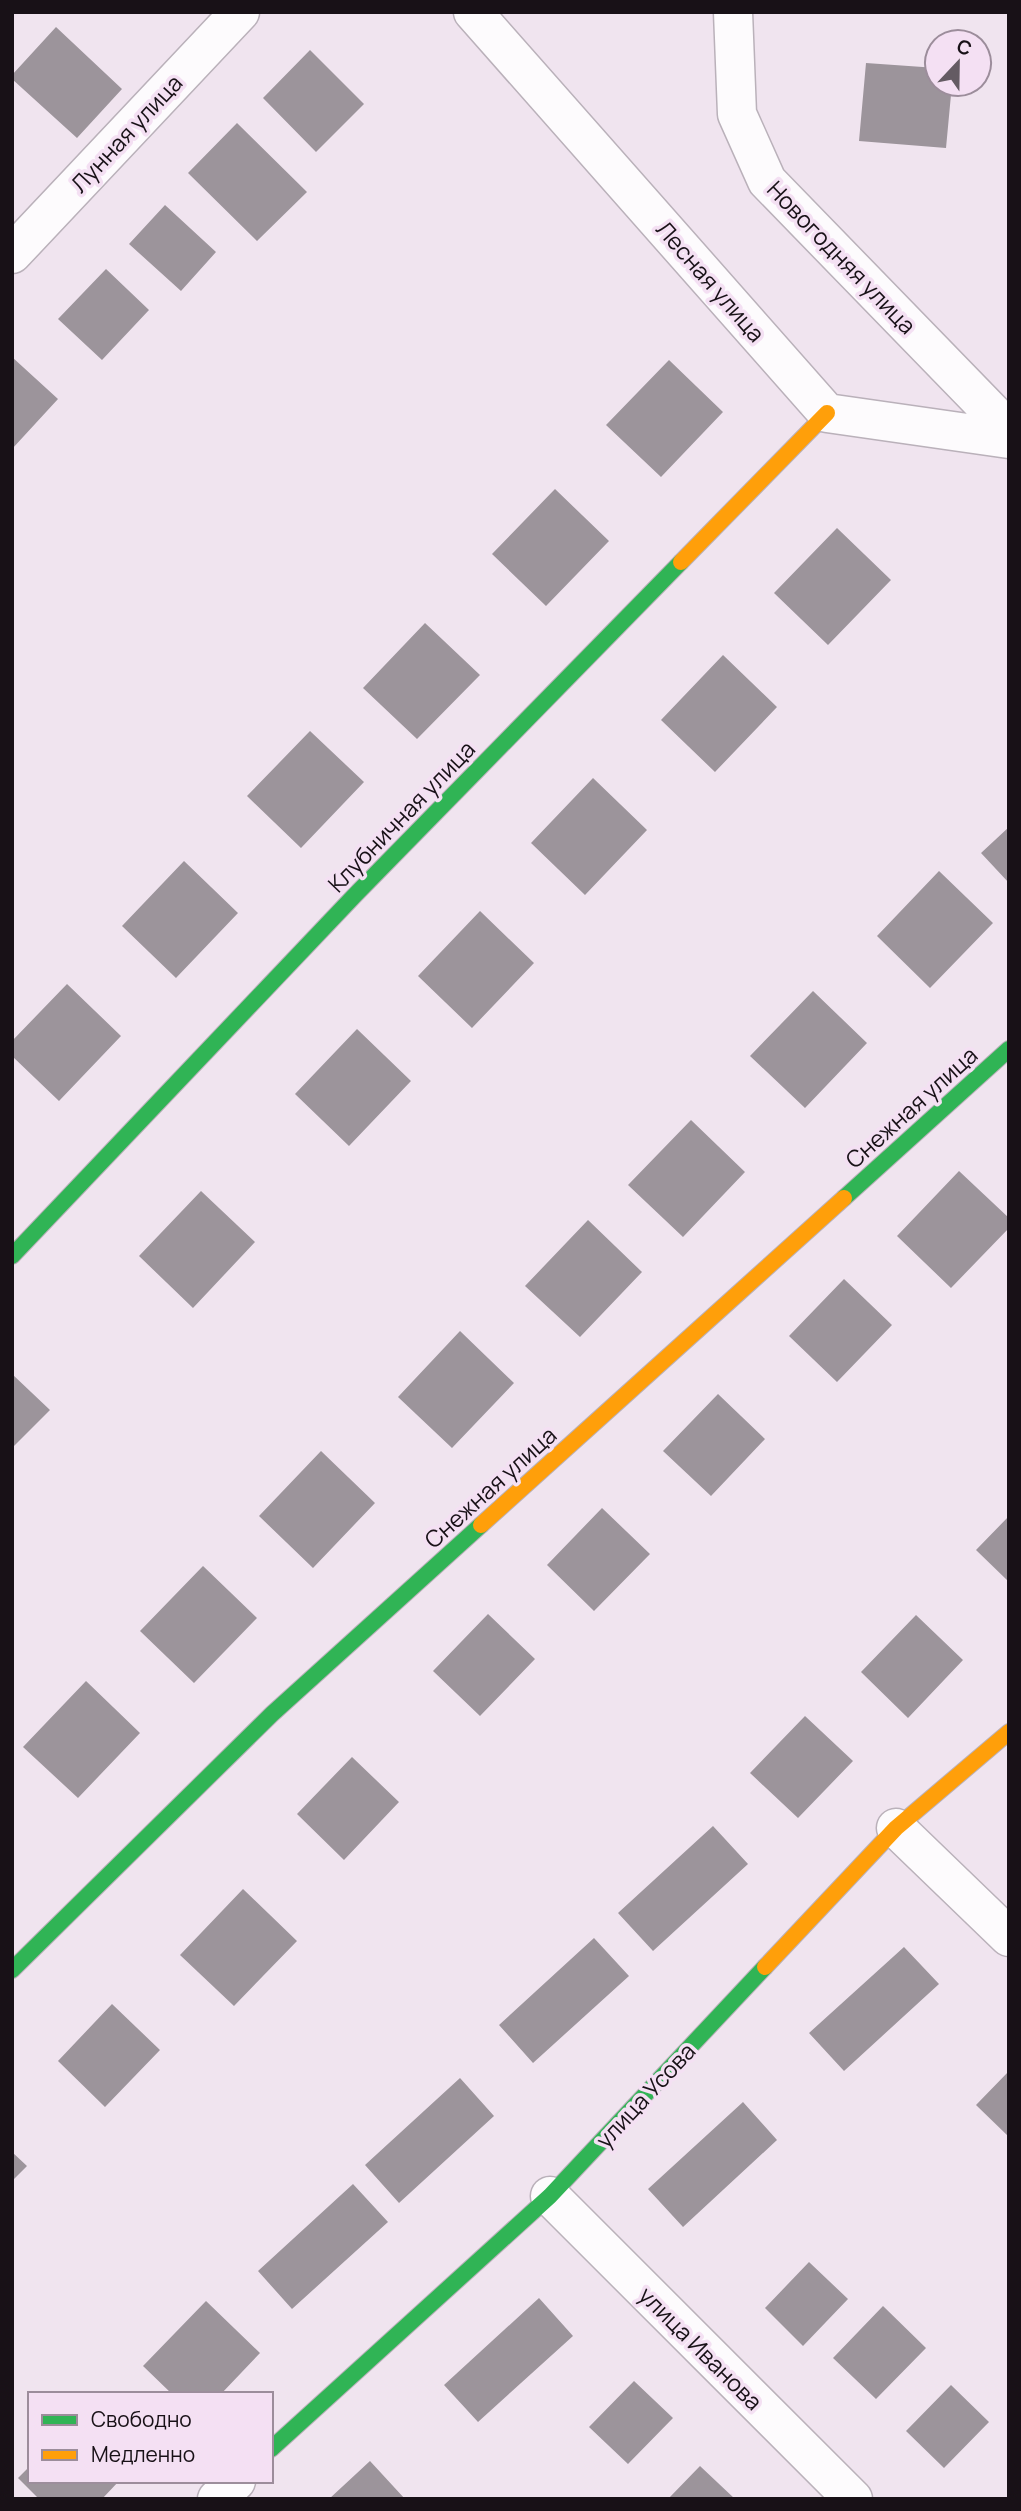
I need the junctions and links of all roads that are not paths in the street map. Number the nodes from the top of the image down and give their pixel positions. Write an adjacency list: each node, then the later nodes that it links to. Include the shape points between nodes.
1 (240, 12): 4 (street, Лунная улица)
2 (473, 12): 5 (street, Лесная улица)
3 (733, 12): 6 (street, Новогодняя улица, via 737,114 767,181)
4 (12, 254)
5 (828, 413): 7 (street); 9 (street, Клубничная улица, via 355,895)
6 (1009, 430)
7 (1009, 439)
8 (1009, 1049): 13 (street, Снежная улица, via 272,1714)
9 (12, 1256)
10 (1009, 1732): 11 (street, улица Усова)
11 (896, 1828): 12 (street); 14 (street, улица Усова)
12 (1009, 1937)
13 (12, 1970)
14 (550, 2196): 15 (street, улица Усова); 18 (street, улица Иванова)
15 (273, 2447)
16 (234, 2483): 17 (street)
17 (217, 2499)
18 (853, 2499)

